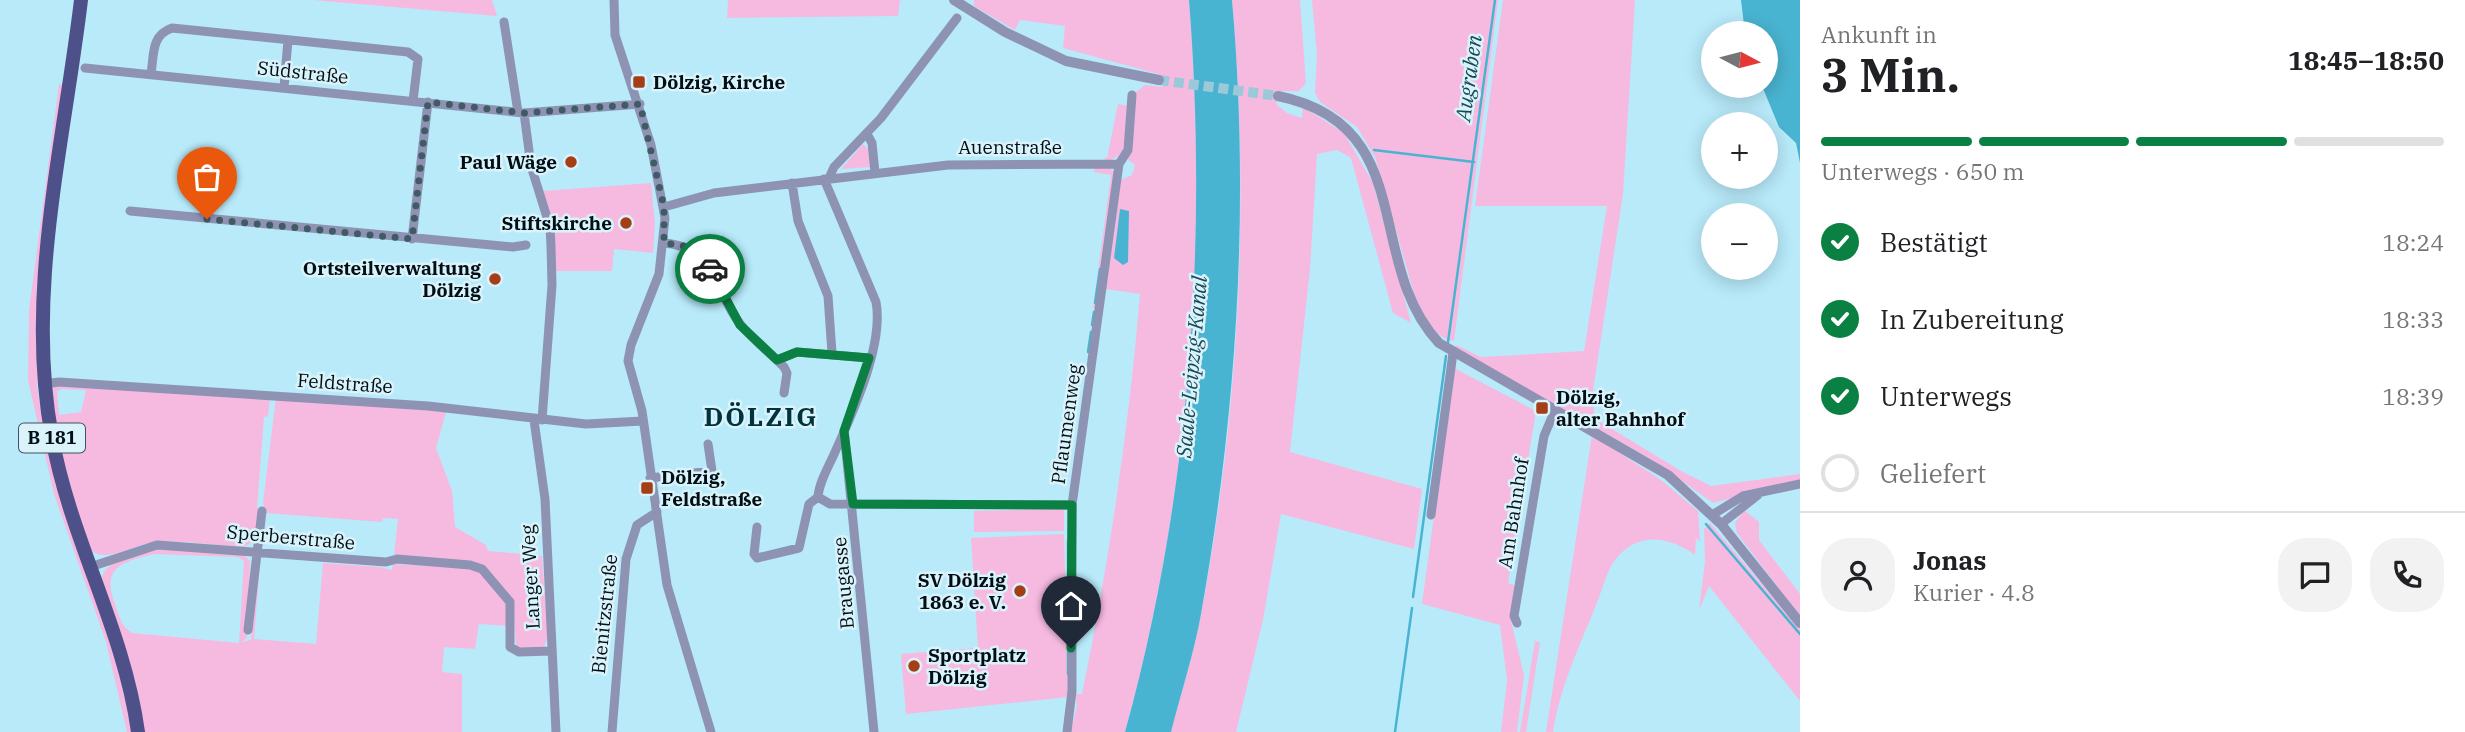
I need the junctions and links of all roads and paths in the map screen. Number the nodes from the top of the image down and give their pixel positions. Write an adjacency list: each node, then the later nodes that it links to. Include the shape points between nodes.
1 (81, 0): 31 (main road, B 181, via 45,279)
2 (614, 0): 15 (street, via 615,35)
3 (954, 0): 9 (street, via 1005,32 1066,61)
4 (957, 18): 17 (street)
5 (504, 22): 16 (street)
6 (288, 40): 8 (street, via 172,28 156,39); 10 (street); 13 (street, via 412,53 418,59)
7 (85, 68): 8 (street, Südstraße)
8 (151, 74): 10 (street, Südstraße)
9 (1159, 80)
10 (284, 88): 13 (street, Südstraße)
11 (1132, 94): 18 (street, via 1128,150)
12 (1278, 96): 28 (street, via 1320,109 1354,136 1378,182 1417,312 1433,336)
13 (413, 101): 14 (street, Südstraße)
14 (428, 102): 16 (street, Südstraße); 24 (street)
15 (640, 104): 16 (street, Südstraße); 22 (street)
16 (521, 112): 34 (street, Langer Weg, via 531,166 550,227 552,285)
17 (867, 134): 19 (street); 20 (street)
18 (1119, 164): 19 (street, Auenstraße, via 948,165); 43 (street, Pflaumenweg)
19 (875, 173): 20 (street, Auenstraße)
20 (827, 178): 21 (street, Auenstraße); 29 (street, Braugasse, via 876,302 877,326)
21 (792, 183): 22 (street, Auenstraße, via 714,193); 27 (street, via 798,221 828,296)
22 (664, 207): 25 (street)
23 (130, 211): 24 (street)
24 (412, 239): 26 (street)
25 (664, 243): 30 (street, via 694,251 718,280 740,325); 35 (street, via 656,284 628,356)
26 (526, 245)
27 (832, 353): 29 (street); 30 (street, via 797,352)
28 (1453, 353): 33 (street); 46 (street)
29 (869, 358): 36 (street, Braugasse)
30 (777, 360): 32 (street, via 787,373)
31 (44, 384): 34 (street, Feldstraße, via 415,405); 51 (main road, B 181, via 61,478)
32 (784, 393)
33 (1555, 410): 47 (street, via 1668,475); 52 (street, Am Bahnhof, via 1544,436 1514,616)
34 (538, 420): 35 (street, Feldstraße, via 586,424); 55 (street, Langer Weg)
35 (643, 421): 38 (street)
36 (844, 431): 41 (street, Braugasse); 42 (street, Braugasse)
37 (708, 444): 38 (street, via 712,471)
38 (650, 478): 45 (street)
39 (1800, 484): 40 (street)
40 (1759, 494): 47 (street, via 1743,496); 48 (street)
41 (818, 497): 42 (street, via 825,504); 49 (street, via 809,503 799,548 757,558)
42 (853, 504): 43 (street); 60 (street, Braugasse)
43 (1072, 505): 61 (street, Pflaumenweg, via 1072,691)
44 (262, 511): 50 (street)
45 (657, 512): 58 (street, Bienitzstraße, via 637,525 626,559); 59 (street, via 667,584)
46 (1431, 515)
47 (1712, 515): 48 (street)
48 (1721, 524): 53 (street)
49 (757, 527)
50 (256, 552): 51 (street, Sperberstraße, via 157,545); 54 (street); 55 (street, Sperberstraße, via 470,565 489,574 510,603 510,647 519,652)
51 (90, 567): 56 (main road, B 181, via 120,647)
52 (1517, 623)
53 (1800, 623)
54 (248, 630)
55 (552, 651): 57 (street, Langer Weg)
56 (138, 732)
57 (556, 732)
58 (612, 732)
59 (711, 732)
60 (874, 732)
61 (1066, 732)

